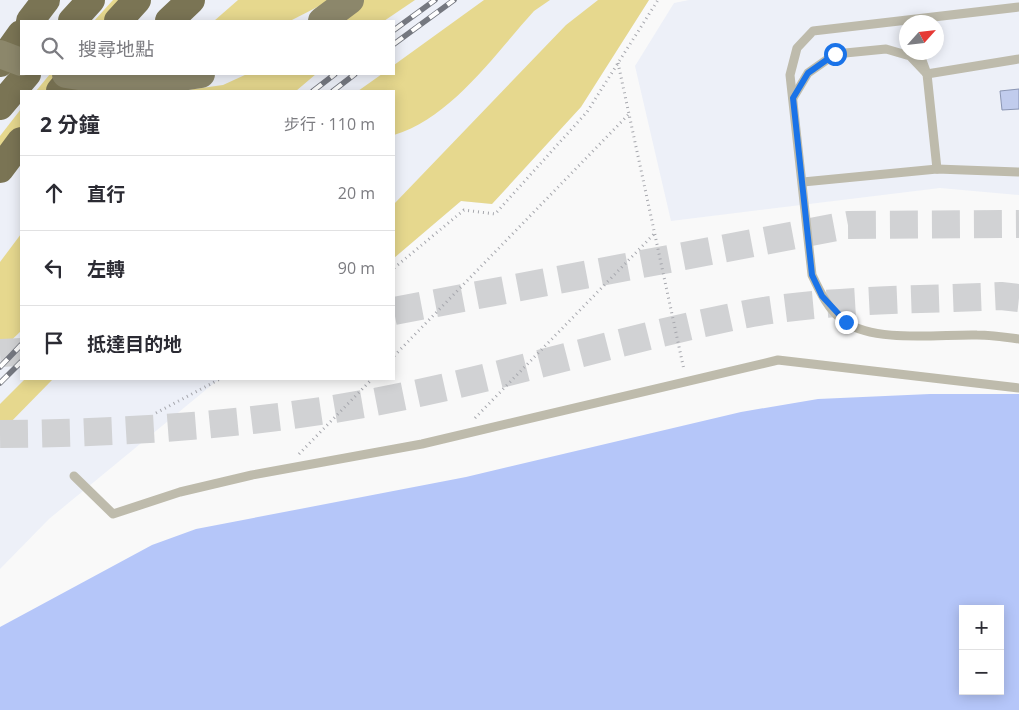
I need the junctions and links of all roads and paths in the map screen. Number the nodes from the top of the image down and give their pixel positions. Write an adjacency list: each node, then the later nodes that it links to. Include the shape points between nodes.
1 (46, 0): 9 (highway)
2 (91, 0): 10 (highway)
3 (137, 0): 11 (highway)
4 (191, 0): 12 (highway)
5 (350, 0): 13 (main road)
6 (658, 0): 21 (path)
7 (1019, 7): 8 (lane)
8 (944, 16)
9 (31, 20)
10 (73, 20)
11 (119, 20)
12 (170, 20)
13 (323, 20)
14 (899, 22): 30 (lane, via 813,31 797,48 790,74)
15 (20, 35): 20 (highway)
16 (0, 54): 19 (main road, bridge)
17 (1019, 59): 22 (lane)
18 (922, 60): 22 (lane)
19 (20, 62)
20 (0, 63)
21 (618, 63): 32 (path); 41 (path, via 586,112 495,214 464,210)
22 (927, 74): 30 (lane, via 910,56 886,49 835,54 808,73); 35 (lane)
23 (26, 75): 31 (highway)
24 (73, 75): 27 (main road, bridge, via 136,81)
25 (73, 75): 28 (highway)
26 (112, 75): 29 (highway)
27 (192, 75)
28 (61, 90)
29 (95, 90)
30 (793, 98): 39 (lane)
31 (0, 106)
32 (629, 114): 40 (path); 43 (path)
33 (20, 142): 36 (highway)
34 (20, 161): 38 (highway)
35 (937, 169): 37 (lane); 39 (lane)
36 (0, 170)
37 (1019, 172)
38 (0, 180)
39 (803, 182): 42 (lane, via 807,251 812,275 822,296 846,322 870,332)
40 (655, 234): 46 (path); 49 (path)
41 (395, 267)
42 (1019, 339)
43 (395, 355)
44 (218, 380): 48 (path)
45 (371, 380): 50 (path)
46 (686, 381): 47 (lane, via 778,360); 49 (lane)
47 (1019, 388)
48 (156, 413)
49 (458, 435): 50 (lane)
50 (284, 469): 51 (lane, via 180,492 113,514)
51 (74, 476)

